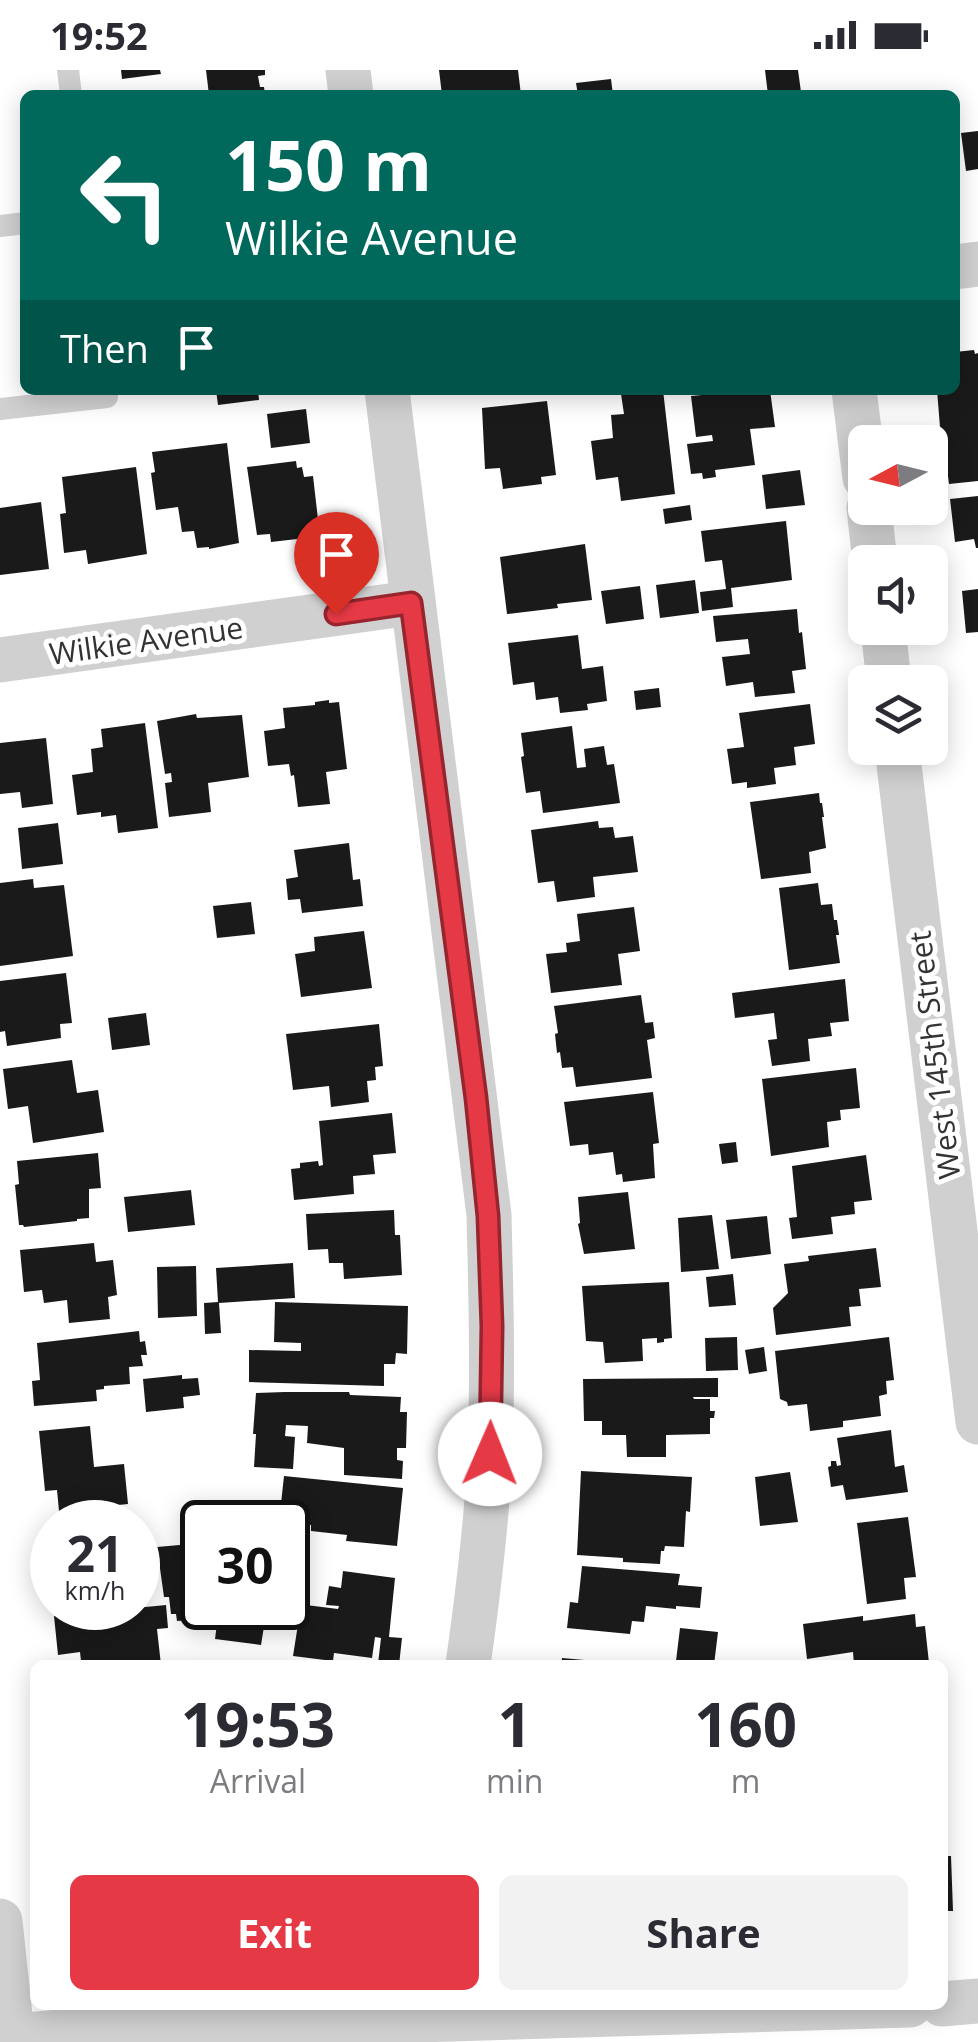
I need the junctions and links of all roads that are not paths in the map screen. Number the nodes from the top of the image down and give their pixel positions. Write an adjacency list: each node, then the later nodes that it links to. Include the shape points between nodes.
1 (107, 395): 4 (lane)
2 (388, 395): 6 (street)
3 (855, 395): 5 (street)
4 (0, 409)
5 (858, 425)
6 (411, 603): 7 (street, Wilkie Avenue); 10 (street, via 488,1216 490,1454)
7 (0, 660)
8 (899, 765): 9 (street, West 145th Street)
9 (978, 1422)
10 (469, 1660)
11 (0, 1921): 16 (street)
12 (978, 2001): 13 (street)
13 (948, 2004)
14 (766, 2010): 15 (street)
15 (419, 2022): 16 (street, via 156,2024)
16 (6, 2036)

